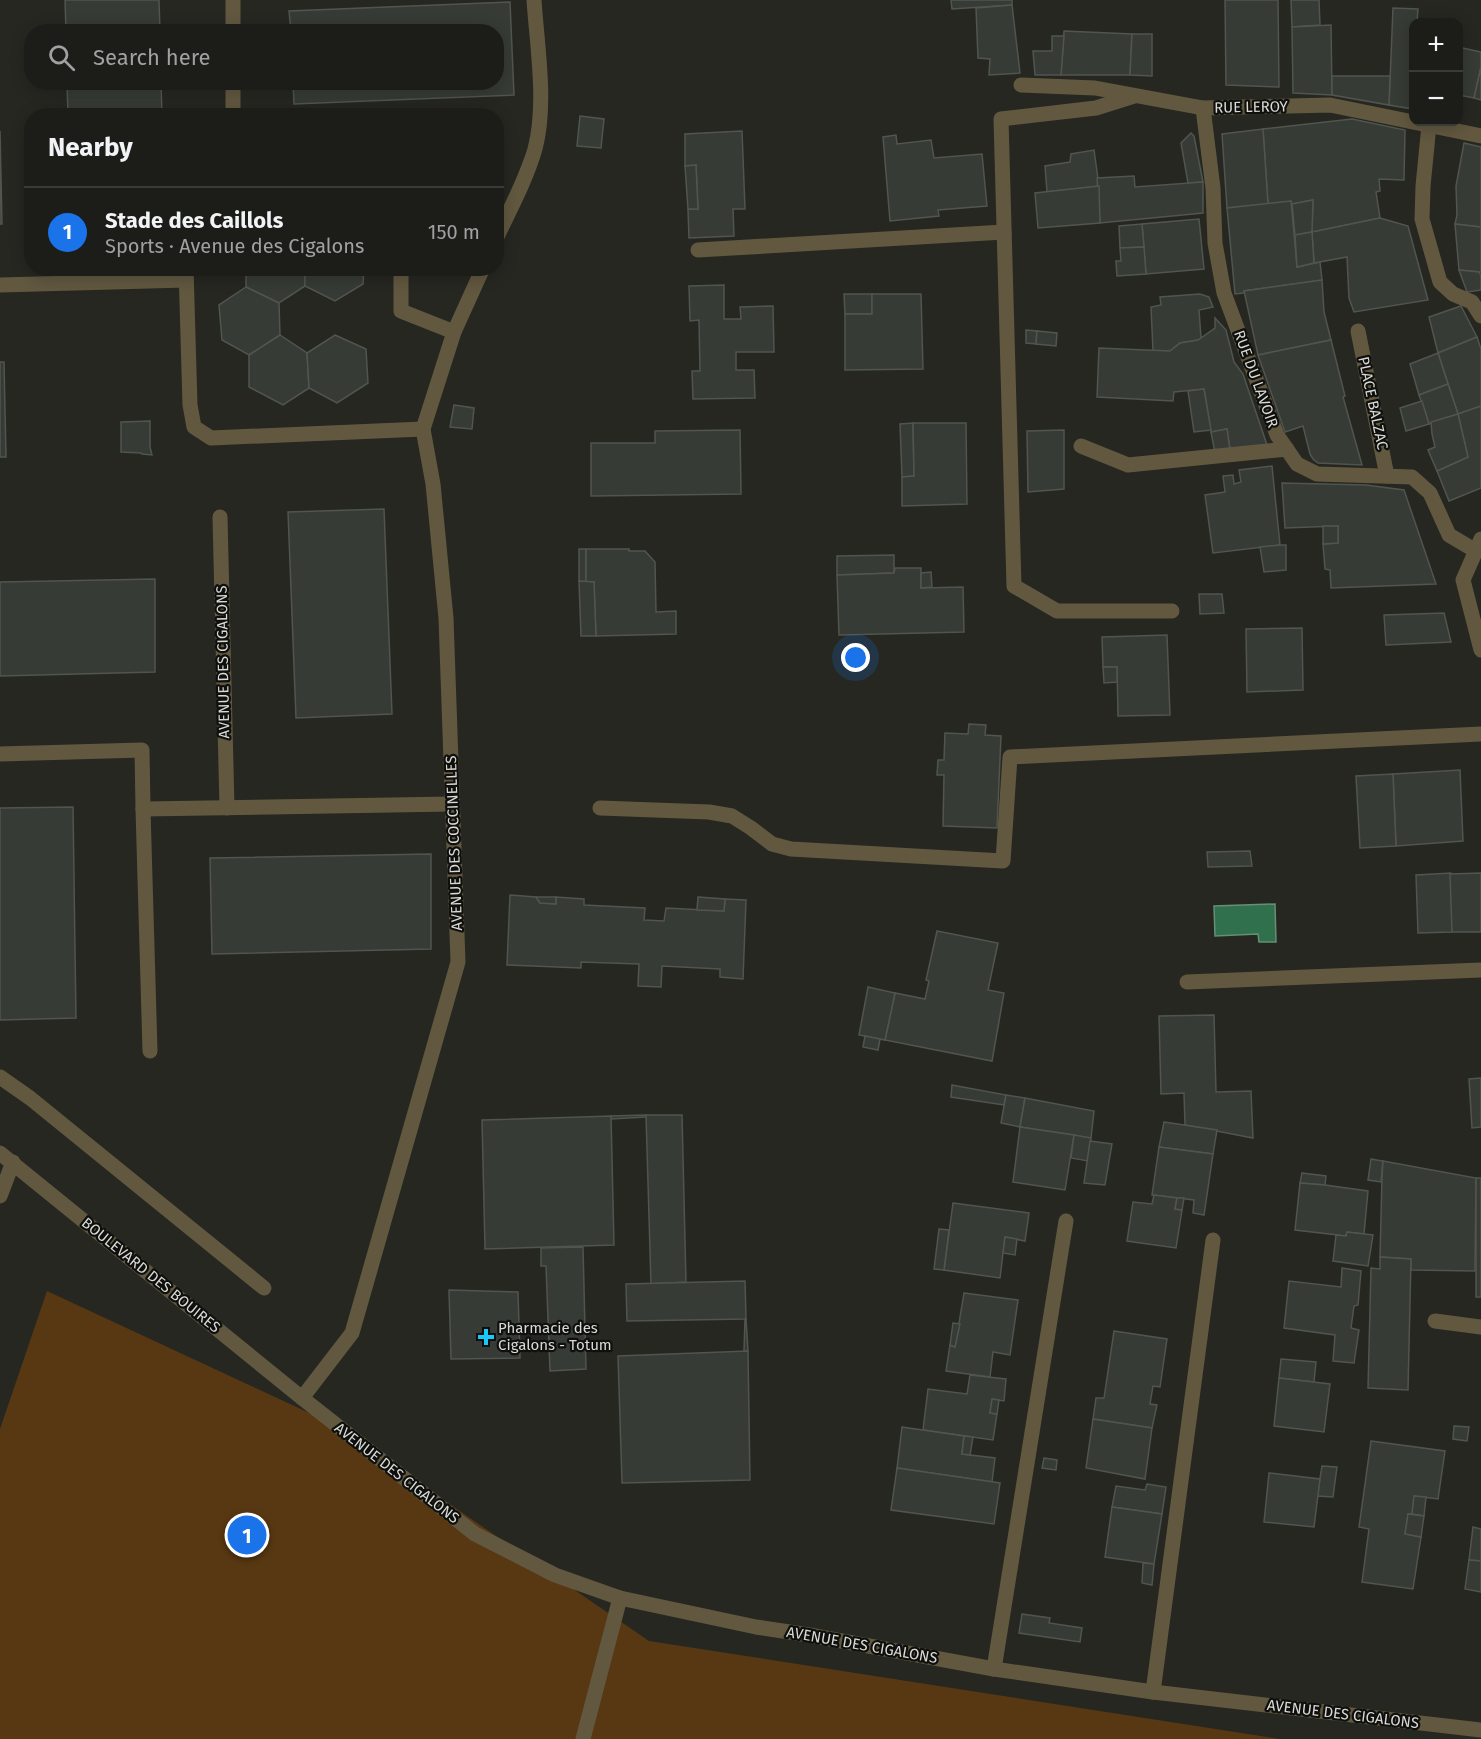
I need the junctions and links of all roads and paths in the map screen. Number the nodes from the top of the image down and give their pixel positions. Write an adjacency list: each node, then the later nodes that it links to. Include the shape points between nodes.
1 (233, 0): 3 (street)
2 (534, 0): 13 (street, via 541,103 535,147)
3 (233, 24)
4 (1021, 85): 6 (street, RUE LEROY, via 1095,88)
5 (233, 90): 7 (street)
6 (1134, 96): 8 (street, RUE LEROY); 14 (street, via 1096,108 1001,119)
7 (233, 108)
8 (1203, 108): 9 (street, RUE LEROY, via 1330,105); 26 (street, RUE DU LAVOIR, via 1215,243 1224,293 1276,435)
9 (1409, 121)
10 (1429, 126): 21 (street, via 1422,219 1440,282 1453,294 1472,302)
11 (1434, 126): 12 (street, RUE LEROY)
12 (1481, 136)
13 (504, 222)
14 (1004, 232): 15 (street); 30 (street, via 1014,586 1057,610)
15 (698, 250)
16 (152, 276): 20 (street)
17 (186, 276): 24 (street, via 190,405 194,427 211,438)
18 (401, 276): 23 (street, via 401,310)
19 (479, 276): 23 (street, AVENUE DES COCCINELLES)
20 (0, 285)
21 (1481, 316)
22 (1358, 331): 27 (street, PLACE BALZAC)
23 (454, 332): 24 (street, AVENUE DES COCCINELLES)
24 (423, 429): 34 (street, AVENUE DES COCCINELLES, via 433,484 446,618)
25 (1081, 446): 26 (street, via 1128,465)
26 (1287, 449): 27 (street, RUE DU LAVOIR, via 1297,464 1317,474)
27 (1388, 476): 29 (street, RUE DU LAVOIR, via 1412,477 1430,493 1449,535)
28 (220, 517): 35 (street, AVENUE DES CIGALONS)
29 (1478, 545): 31 (street, via 1463,580)
30 (1172, 611)
31 (1481, 650)
32 (1481, 735): 36 (street, via 1010,757 1003,861 790,849 772,844 732,816)
33 (0, 754): 37 (street, via 142,750)
34 (452, 804): 35 (street); 49 (street, AVENUE DES COCCINELLES, via 458,962 352,1333)
35 (227, 808): 37 (street)
36 (600, 808)
37 (143, 809): 40 (street)
38 (1481, 970): 39 (street)
39 (1187, 982)
40 (150, 1051)
41 (0, 1077): 46 (street)
42 (6, 1158): 43 (street); 49 (street, BOULEVARD DES BOUIRES)
43 (0, 1196)
44 (1066, 1221): 51 (street)
45 (1213, 1240): 52 (street)
46 (264, 1288)
47 (1435, 1321): 48 (street)
48 (1481, 1327)
49 (302, 1398): 50 (street, AVENUE DES CIGALONS, via 474,1534 555,1575)
50 (620, 1598): 51 (street, AVENUE DES CIGALONS, via 756,1627); 54 (street)
51 (994, 1669): 52 (street, AVENUE DES CIGALONS)
52 (1152, 1692): 53 (street, AVENUE DES CIGALONS)
53 (1481, 1730)
54 (583, 1739)

